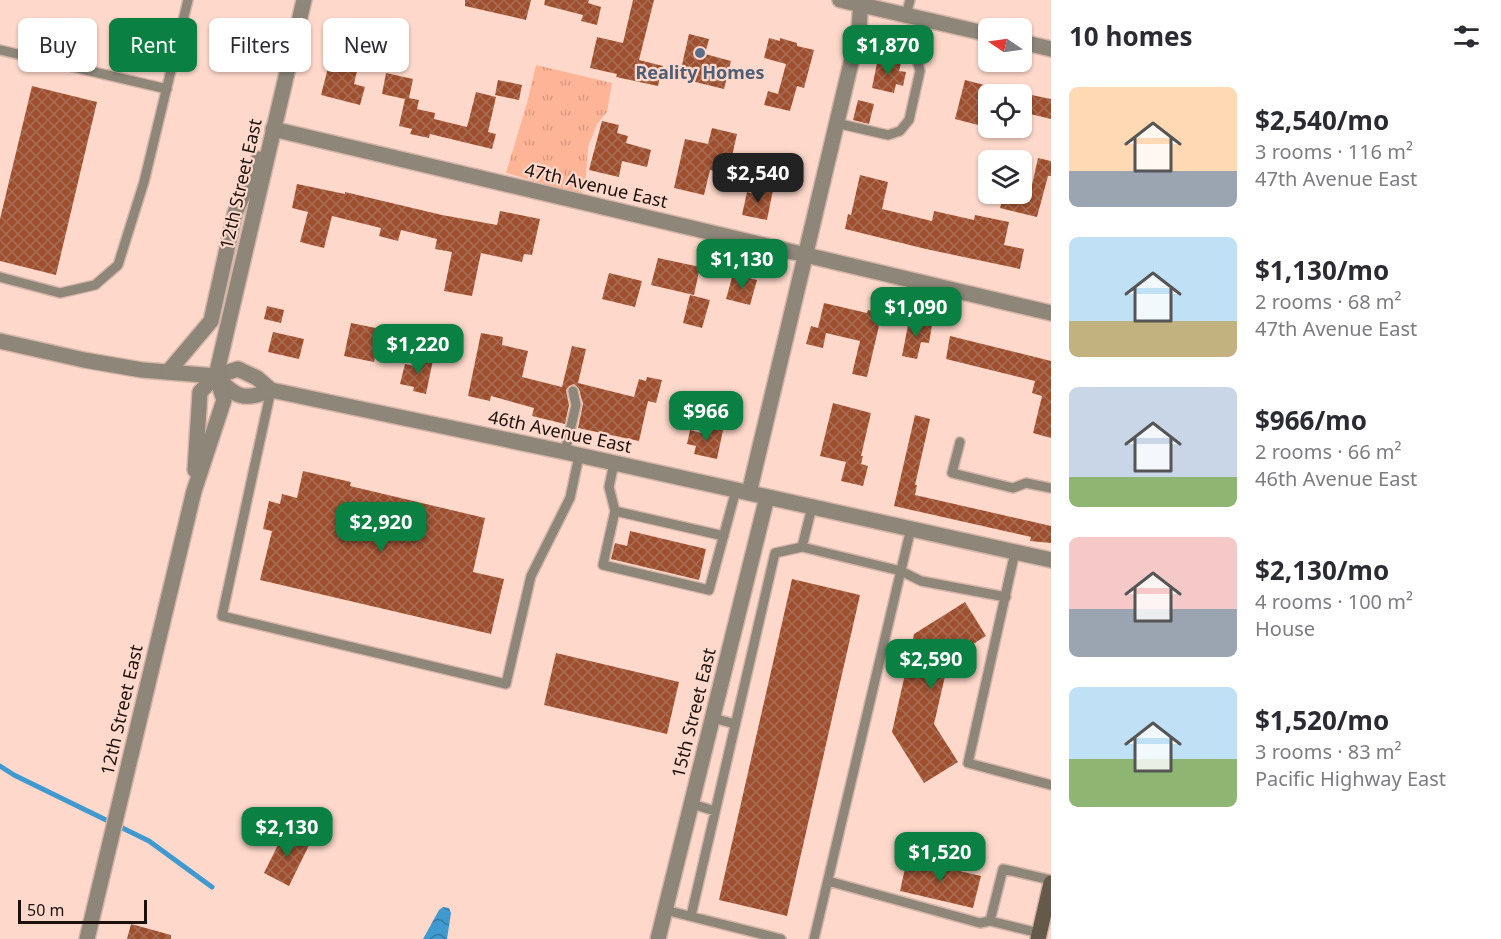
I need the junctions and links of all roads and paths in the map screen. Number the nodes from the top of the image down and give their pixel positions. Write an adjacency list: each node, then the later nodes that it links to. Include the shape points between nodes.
1 (188, 0): 12 (lane)
2 (304, 0): 14 (street, 12th Street East)
3 (840, 0): 5 (street)
4 (910, 0): 6 (lane)
5 (861, 2): 6 (street); 13 (street, via 859,29)
6 (906, 15): 7 (street)
7 (922, 19): 8 (street); 13 (lane, via 914,48 920,71 909,120 900,131 888,135)
8 (978, 32)
9 (1032, 44): 10 (street)
10 (1051, 48)
11 (0, 50): 12 (lane)
12 (167, 89): 16 (lane, via 118,265 95,285 60,293)
13 (836, 123): 15 (street)
14 (273, 129): 15 (street, 47th Avenue East); 19 (street, via 235,213 211,321); 20 (street, 12th Street East)
15 (805, 255): 17 (street, 47th Avenue East); 28 (street)
16 (0, 277)
17 (1051, 313)
18 (0, 341): 19 (street, via 84,360)
19 (168, 372): 20 (street)
20 (216, 376): 21 (street, 46th Avenue East, via 238,369); 21 (street, 46th Avenue East, via 232,393 242,396 257,396); 27 (street, 12th Street East, via 224,400); 27 (street, 12th Street East, via 200,392)
21 (271, 390): 24 (street, 46th Avenue East); 24 (lane, via 222,616 506,684 531,576 570,498)
22 (573, 391): 24 (lane, via 576,405)
23 (960, 442): 26 (lane, via 952,473 1013,488 1026,483)
24 (572, 454): 25 (street, 46th Avenue East)
25 (614, 463): 28 (street, 46th Avenue East); 31 (lane, via 609,487)
26 (1051, 488)
27 (194, 491): 52 (street, 12th Street East)
28 (742, 492): 29 (street, 46th Avenue East); 33 (lane)
29 (767, 497): 30 (street, 46th Avenue East); 38 (street, 15th Street East)
30 (812, 507): 32 (street, 46th Avenue East); 34 (lane)
31 (615, 511): 33 (lane); 33 (lane, via 603,565 710,591)
32 (911, 528): 35 (street, 46th Avenue East); 37 (lane)
33 (724, 536)
34 (802, 548): 37 (lane); 39 (lane, via 775,553)
35 (1015, 552): 36 (street, 46th Avenue East); 40 (lane)
36 (1051, 560)
37 (901, 571): 40 (lane, via 921,581); 47 (lane)
38 (746, 583): 39 (lane); 41 (street, 15th Street East)
39 (766, 593): 42 (lane)
40 (1006, 597): 43 (lane, via 968,763)
41 (713, 718): 42 (lane); 44 (street, 15th Street East)
42 (735, 724): 45 (lane)
43 (1051, 785)
44 (692, 804): 45 (lane); 48 (street, 15th Street East)
45 (715, 811): 49 (lane)
46 (1051, 881): 50 (lane, via 1003,869); 51 (main road)
47 (828, 882): 50 (lane, via 980,923); 55 (lane)
48 (665, 910): 49 (lane); 53 (street, 15th Street East)
49 (690, 916): 54 (lane)
50 (990, 921): 51 (lane)
51 (1038, 936)
52 (87, 939)
53 (658, 939)
54 (781, 939)
55 (814, 939)

